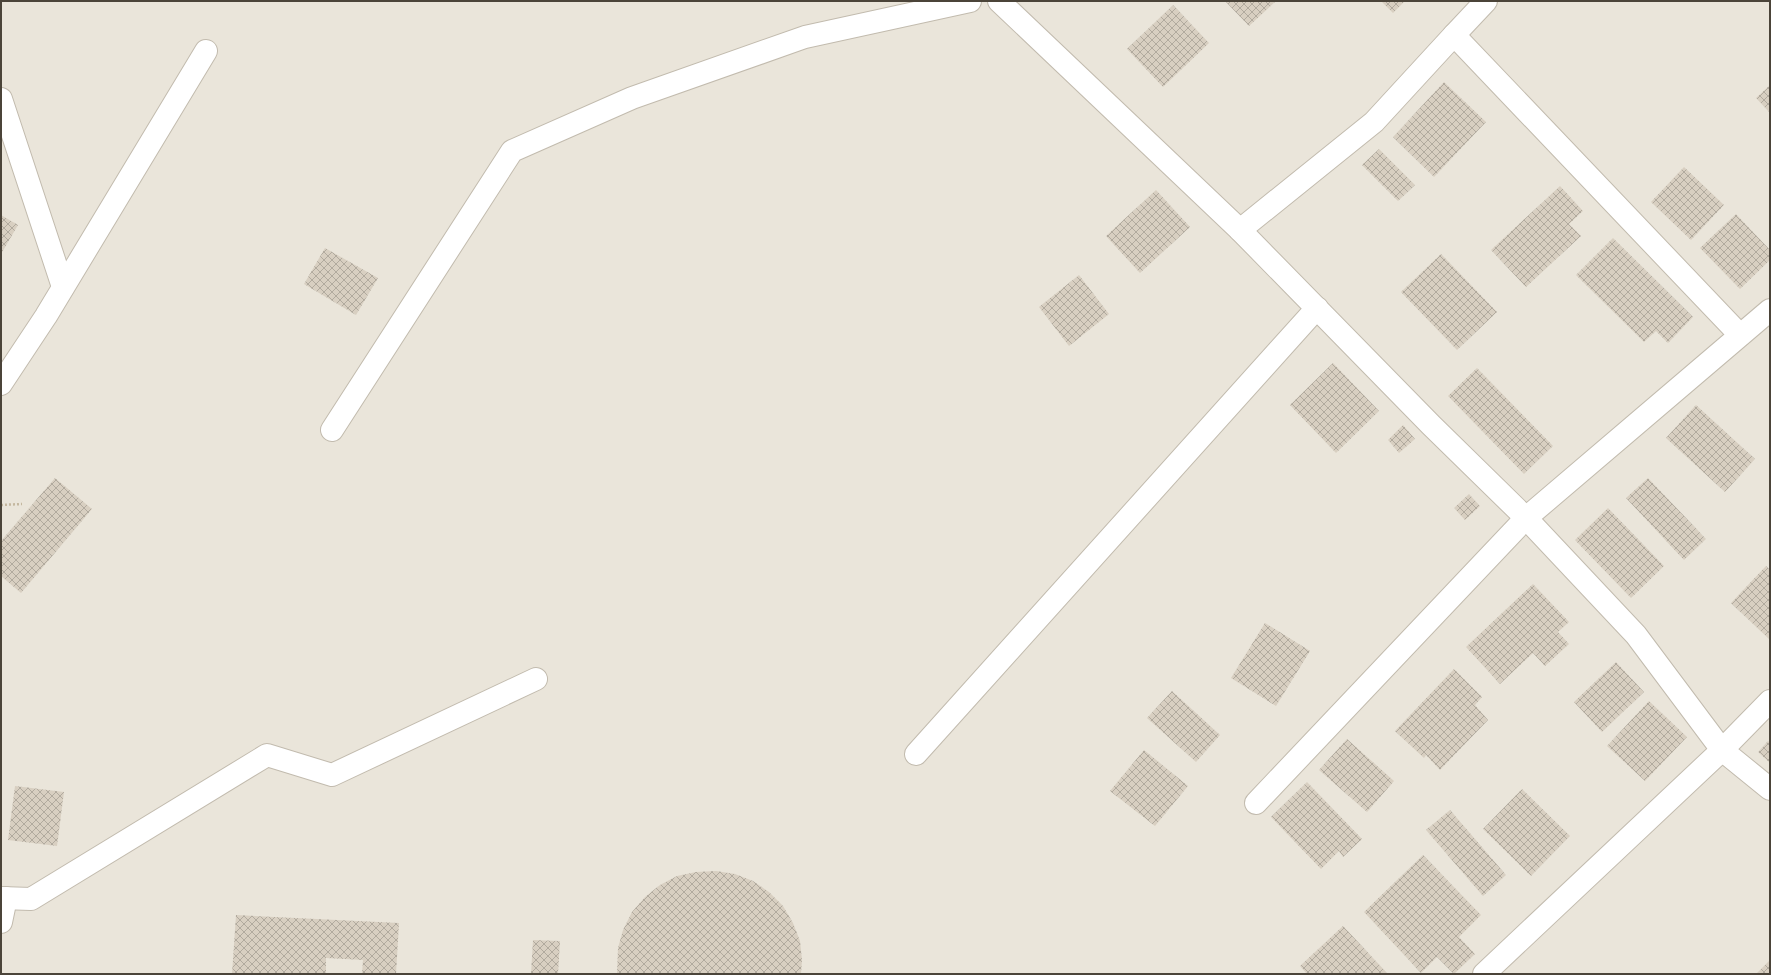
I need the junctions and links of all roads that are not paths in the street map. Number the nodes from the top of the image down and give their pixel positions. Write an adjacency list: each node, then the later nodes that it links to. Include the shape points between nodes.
1 (970, 1): 13 (street, via 805,37 632,98 512,151)
2 (999, 1): 7 (street)
3 (1486, 1): 4 (street)
4 (1454, 36): 7 (street, via 1374,122); 11 (street)
5 (206, 51): 8 (street)
6 (1, 99): 8 (street)
7 (1240, 230): 9 (street)
8 (63, 287): 12 (street)
9 (1317, 308): 14 (street); 18 (street)
10 (1770, 310): 11 (street)
11 (1740, 336): 14 (street)
12 (1, 384)
13 (332, 430)
14 (1526, 518): 17 (street, via 1636,635); 20 (street)
15 (536, 679): 21 (street, via 332,776 267,755 31,899)
16 (1770, 701): 17 (street)
17 (1722, 750): 19 (street); 23 (street)
18 (916, 754)
19 (1770, 789)
20 (1256, 803)
21 (3, 898): 22 (street)
22 (1, 922)
23 (1484, 974)

